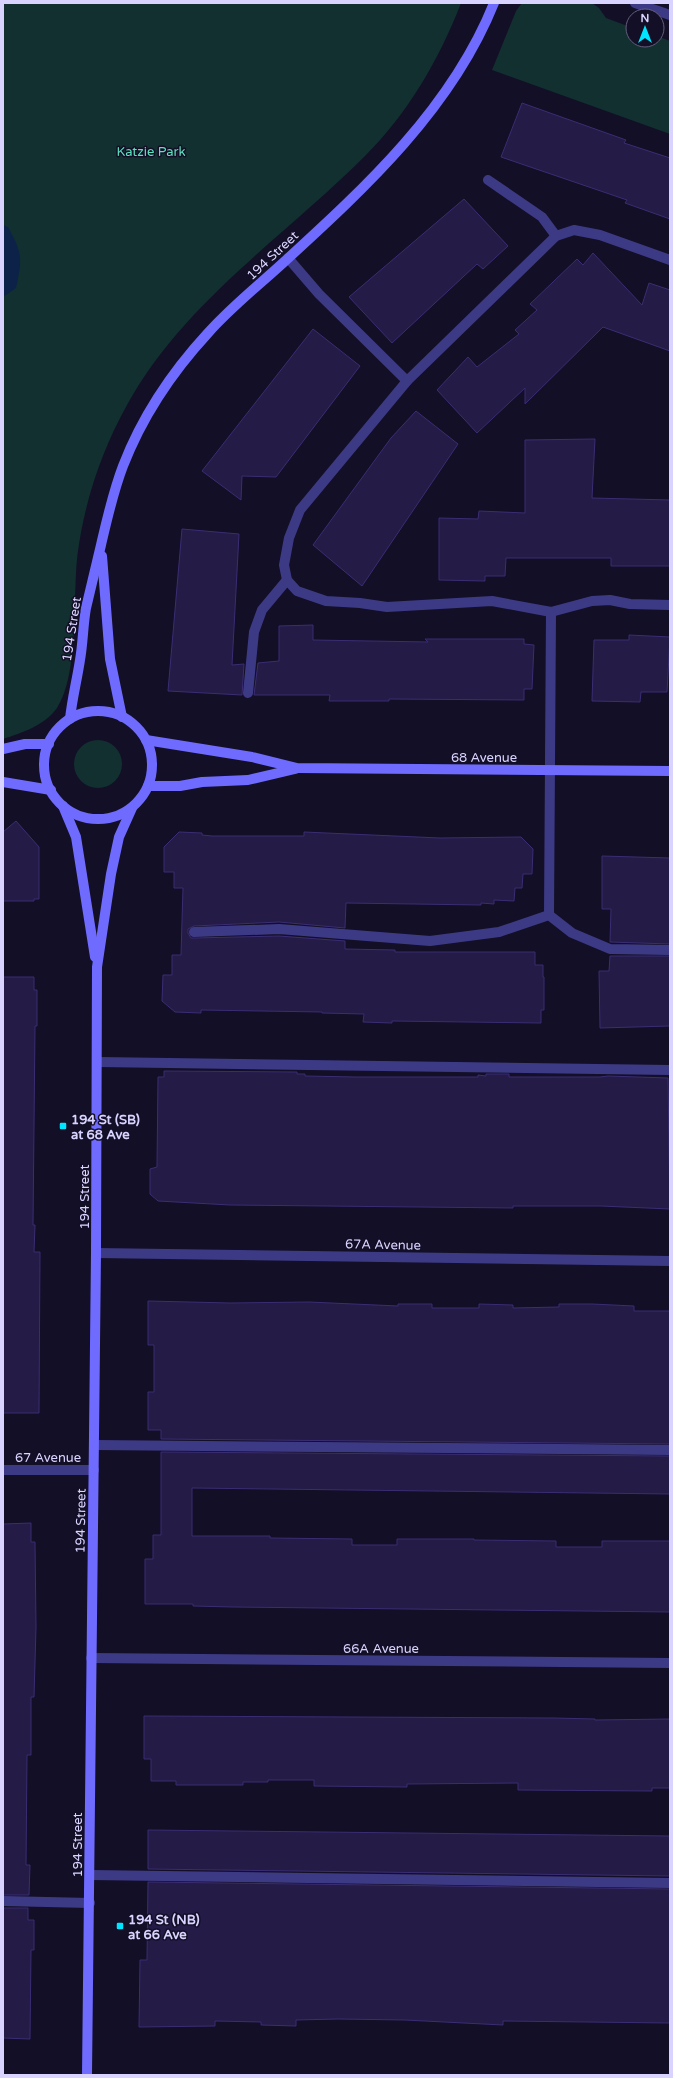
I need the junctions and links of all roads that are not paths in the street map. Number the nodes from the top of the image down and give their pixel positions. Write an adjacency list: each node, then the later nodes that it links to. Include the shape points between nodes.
1 (494, 3): 6 (street, 194 Street, via 478,40 422,124 386,164)
2 (635, 3): 3 (street)
3 (670, 15)
4 (488, 180): 5 (street, via 542,217)
5 (556, 236): 7 (street, via 574,230 587,232); 8 (street)
6 (288, 258): 8 (street, via 319,294); 9 (street, 194 Street, via 209,331 156,399 122,468)
7 (670, 260)
8 (407, 381): 10 (street, via 300,510 289,538 284,564)
9 (102, 544): 14 (street, 194 Street, via 110,659); 15 (street, 194 Street, via 86,610)
10 (287, 580): 12 (street, via 297,591 326,601 387,607 492,601); 13 (street, via 262,610 254,632)
11 (670, 605): 12 (street, via 592,601)
12 (550, 612): 20 (street)
13 (248, 693)
14 (122, 717): 15 (street, via 96,711); 16 (street, via 139,729)
15 (70, 719): 17 (street, via 60,727)
16 (146, 740): 19 (street, 68 Avenue, via 252,757); 23 (street, via 152,766)
17 (49, 744): 18 (street, via 25,744); 24 (street, via 44,764)
18 (3, 749)
19 (297, 768): 20 (street, 68 Avenue); 23 (street, 68 Avenue, via 248,780)
20 (549, 770): 21 (street, 68 Avenue); 27 (street)
21 (670, 771)
22 (3, 782): 24 (street)
23 (148, 786): 26 (street)
24 (50, 790): 25 (street)
25 (63, 806): 26 (street, via 81,816 100,819 120,815); 30 (street, 194 Street, via 76,837)
26 (132, 808): 30 (street, 194 Street, via 119,837 114,859)
27 (549, 915): 28 (street, via 499,932 430,941 279,929); 29 (street, via 572,933 610,949)
28 (194, 932)
29 (670, 950)
30 (97, 967): 31 (street, 194 Street)
31 (98, 1062): 32 (street); 33 (street, 194 Street)
32 (670, 1070)
33 (96, 1253): 34 (street, 67A Avenue); 35 (street, 194 Street)
34 (670, 1261)
35 (94, 1445): 36 (street); 38 (street, 194 Street)
36 (670, 1450)
37 (3, 1470): 38 (street, 67 Avenue)
38 (94, 1470): 39 (street, 194 Street)
39 (91, 1658): 40 (street, 66A Avenue); 41 (street, 194 Street)
40 (670, 1663)
41 (90, 1875): 42 (street); 44 (street, 194 Street)
42 (670, 1883)
43 (3, 1901): 44 (street)
44 (90, 1903): 45 (street, 194 Street)
45 (87, 2075)

